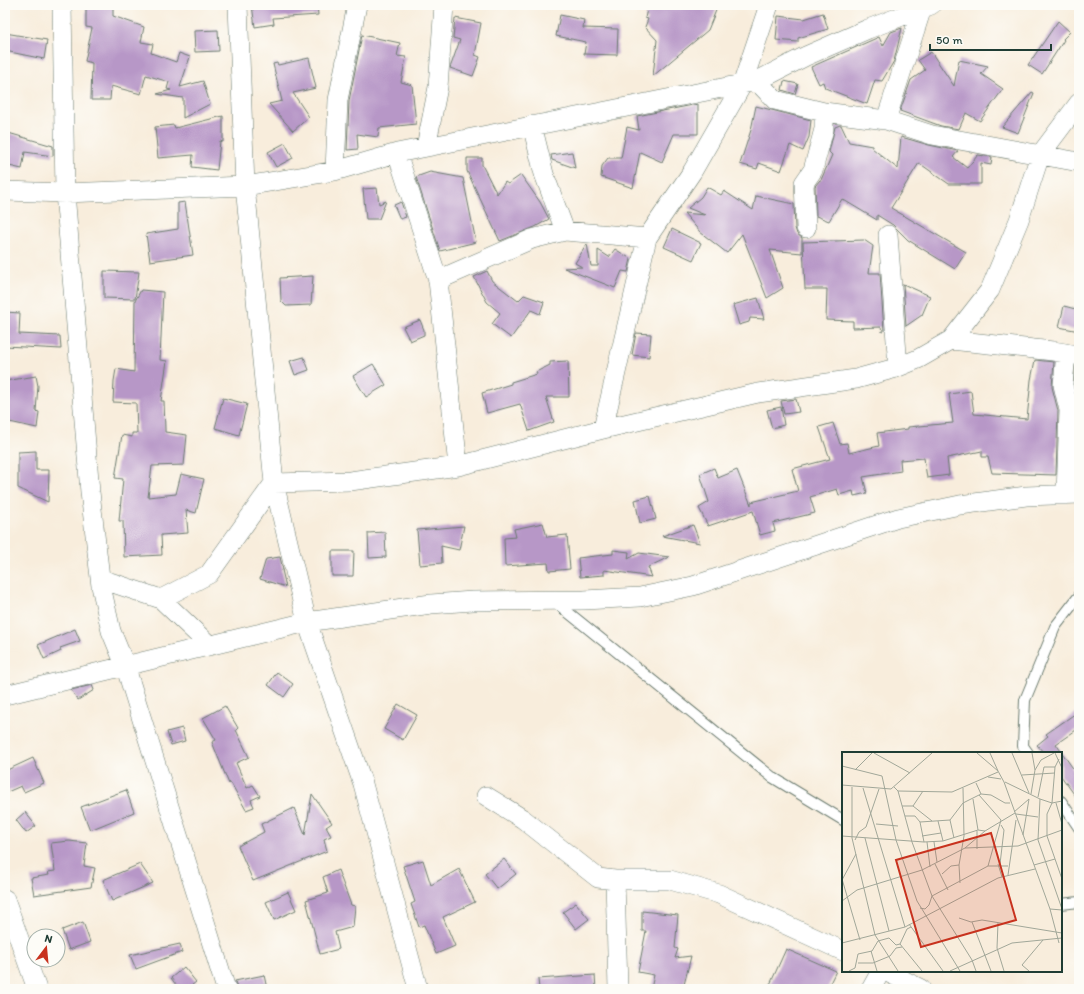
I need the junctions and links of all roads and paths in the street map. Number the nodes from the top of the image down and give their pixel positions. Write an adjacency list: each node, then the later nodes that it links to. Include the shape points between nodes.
1 (62, 5): 19 (street)
2 (238, 5): 17 (street)
3 (357, 5): 16 (street, via 338,100)
4 (444, 5): 12 (street, via 438,87)
5 (769, 5): 7 (street)
6 (925, 6): 7 (street, via 806,56); 10 (street)
7 (750, 83): 9 (street, via 775,100); 11 (street); 23 (street)
8 (1079, 104): 14 (street)
9 (824, 112): 10 (street); 20 (street, via 824,129 813,170 804,183)
10 (886, 120): 14 (street, via 932,135)
11 (532, 125): 12 (street); 21 (street, via 544,174)
12 (426, 147): 13 (street)
13 (397, 153): 16 (street); 24 (street)
14 (1040, 155): 15 (street); 25 (street, via 1019,220 990,290)
15 (1079, 162)
16 (335, 171): 17 (street)
17 (246, 186): 19 (street); 30 (street)
18 (5, 191): 19 (street)
19 (65, 193): 32 (street, via 90,492)
20 (806, 228)
21 (565, 231): 23 (street); 24 (street, via 532,239)
22 (888, 235): 27 (street)
23 (647, 238): 28 (street)
24 (438, 280): 29 (street)
25 (951, 340): 26 (street); 27 (street)
26 (1073, 354): 31 (street, via 1063,385 1069,410)
27 (898, 367): 28 (street, via 856,379 758,393)
28 (603, 428): 29 (street)
29 (458, 466): 30 (street, via 350,481)
30 (274, 484): 34 (street, via 209,574); 36 (street)
31 (1072, 495): 35 (street, via 1018,497 898,518 693,586 640,597)
32 (101, 579): 34 (street); 38 (street, via 111,631)
33 (1079, 596): 40 (lane, via 1055,627 1025,700 1023,746)
34 (161, 599): 37 (street)
35 (553, 600): 36 (street, via 431,604); 43 (lane, via 772,777)
36 (307, 622): 37 (street); 54 (street, via 363,784)
37 (209, 645): 38 (street)
38 (125, 665): 39 (street); 53 (street)
39 (5, 695)
40 (1027, 752)
41 (486, 796): 45 (street, via 523,819 598,878)
42 (1062, 802): 44 (lane)
43 (842, 819)
44 (1079, 828)
45 (615, 880): 49 (street, via 670,880 719,894); 55 (street)
46 (5, 899): 52 (street)
47 (1079, 902): 48 (lane)
48 (1062, 904)
49 (842, 952)
50 (880, 972): 56 (street)
51 (887, 972): 57 (street)
52 (37, 989)
53 (226, 989)
54 (418, 989)
55 (618, 989)
56 (871, 989)
57 (921, 989)

